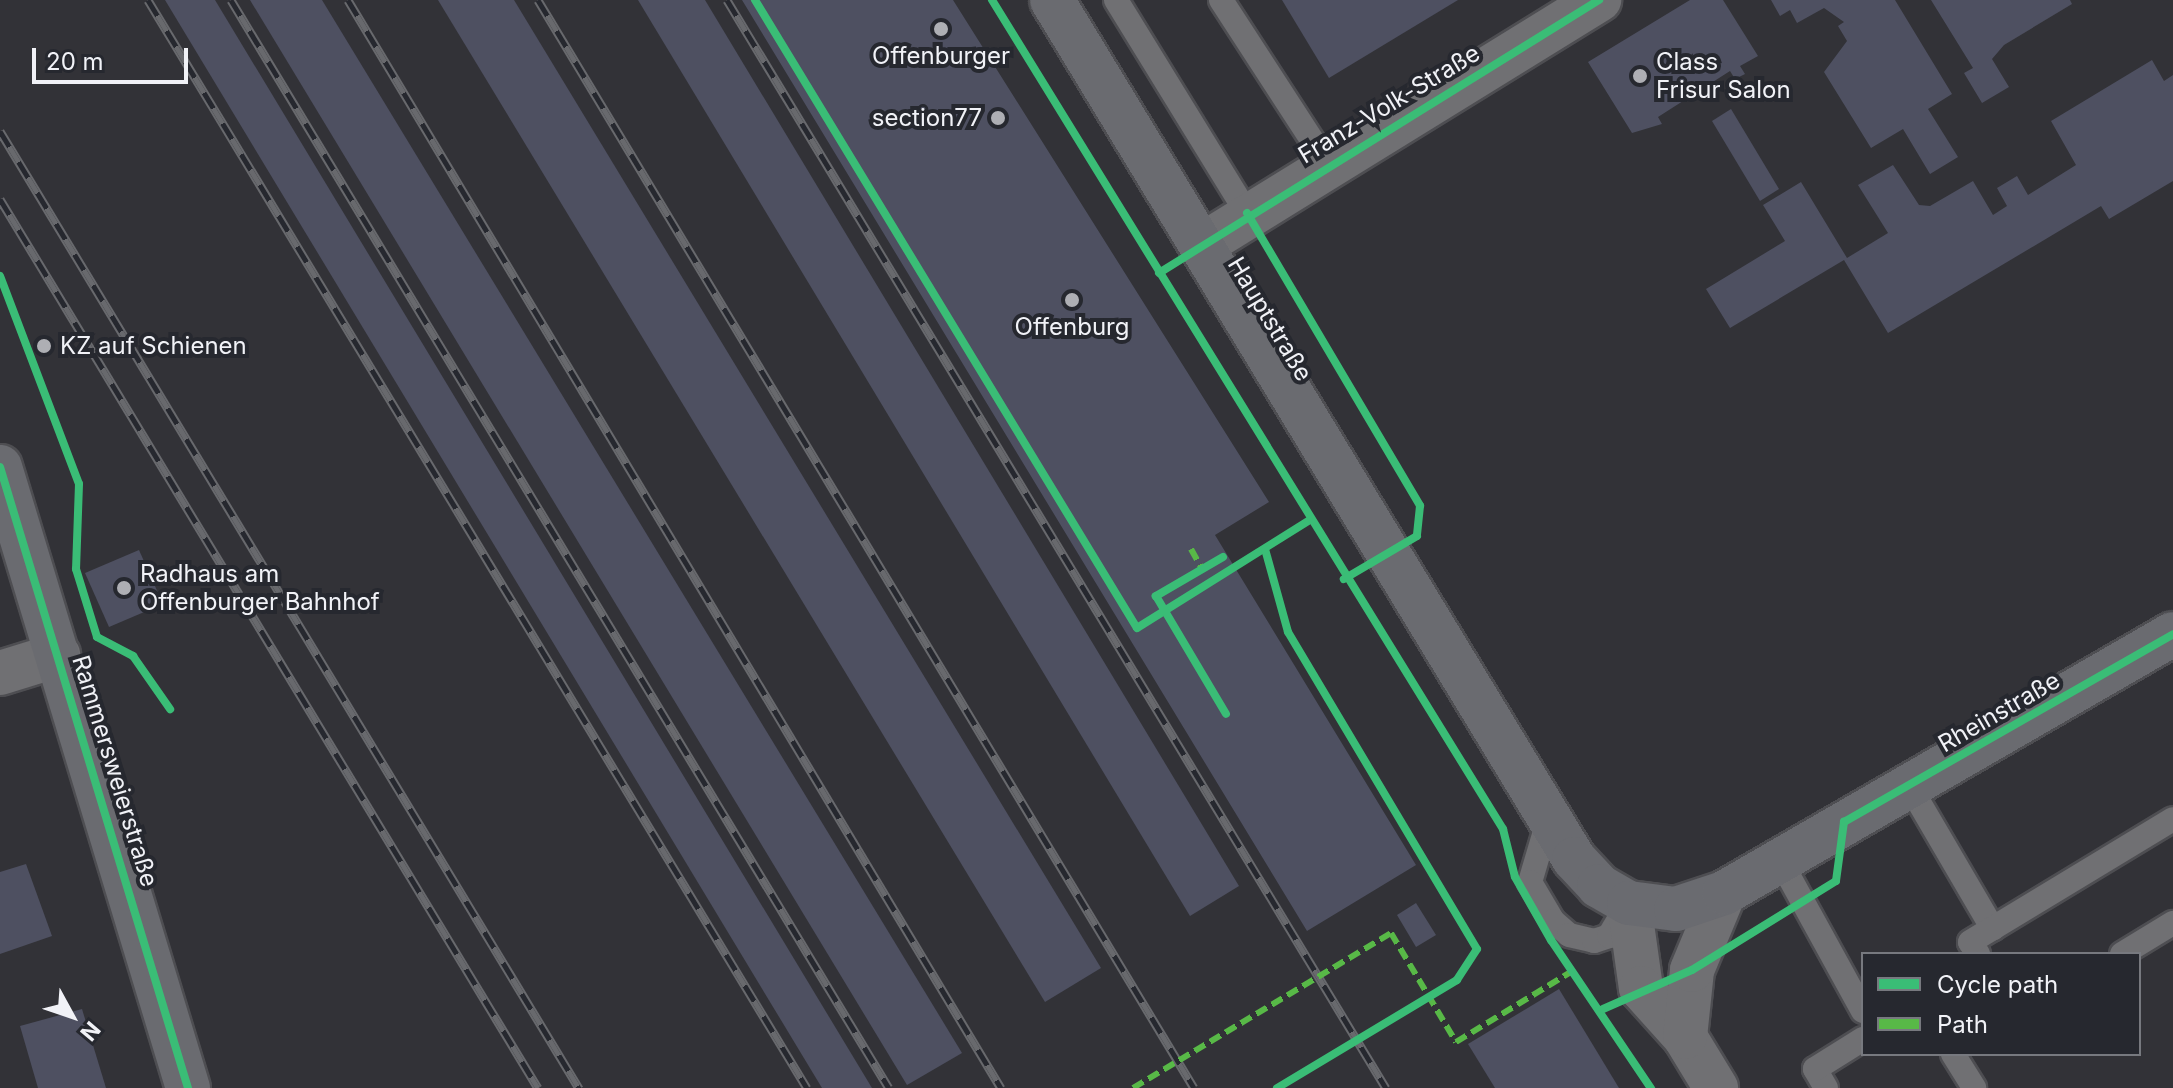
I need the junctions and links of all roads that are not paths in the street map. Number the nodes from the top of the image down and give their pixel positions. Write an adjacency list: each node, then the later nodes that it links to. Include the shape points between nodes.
1 (1052, 0): 7 (street, Hauptstraße)
2 (1116, 0): 6 (lane)
3 (1221, 0): 5 (lane)
4 (1599, 0): 5 (street, Franz-Volk-Straße)
5 (1328, 165): 6 (street, Franz-Volk-Straße)
6 (1247, 213): 7 (street, Franz-Volk-Straße)
7 (1202, 245): 13 (street, Hauptstraße)
8 (0, 467): 10 (street, Rammersweierstraße)
9 (2173, 634): 12 (street, Rheinstraße)
10 (58, 655): 11 (street); 26 (street, Rammersweierstraße)
11 (0, 673)
12 (1910, 787): 15 (street, Rheinstraße); 19 (lane)
13 (1549, 818): 17 (street, Hauptstraße, via 1599,886); 17 (lane, via 1530,882 1553,921 1569,935 1594,941 1609,936)
14 (2173, 819): 19 (lane)
15 (1781, 862): 16 (street, Rheinstraße); 22 (lane)
16 (1724, 893): 17 (street, Hauptstraße, via 1676,909); 23 (street, via 1692,970)
17 (1629, 903): 23 (street, via 1641,988)
18 (2173, 923): 21 (lane)
19 (1993, 929): 20 (lane, via 1970,942)
20 (1977, 952)
21 (2125, 952)
22 (1861, 1007)
23 (1685, 1037): 27 (street)
24 (1861, 1040): 28 (lane, via 1815,1069)
25 (1954, 1056): 29 (lane)
26 (188, 1088)
27 (1716, 1088)
28 (1826, 1088)
29 (1974, 1088)

